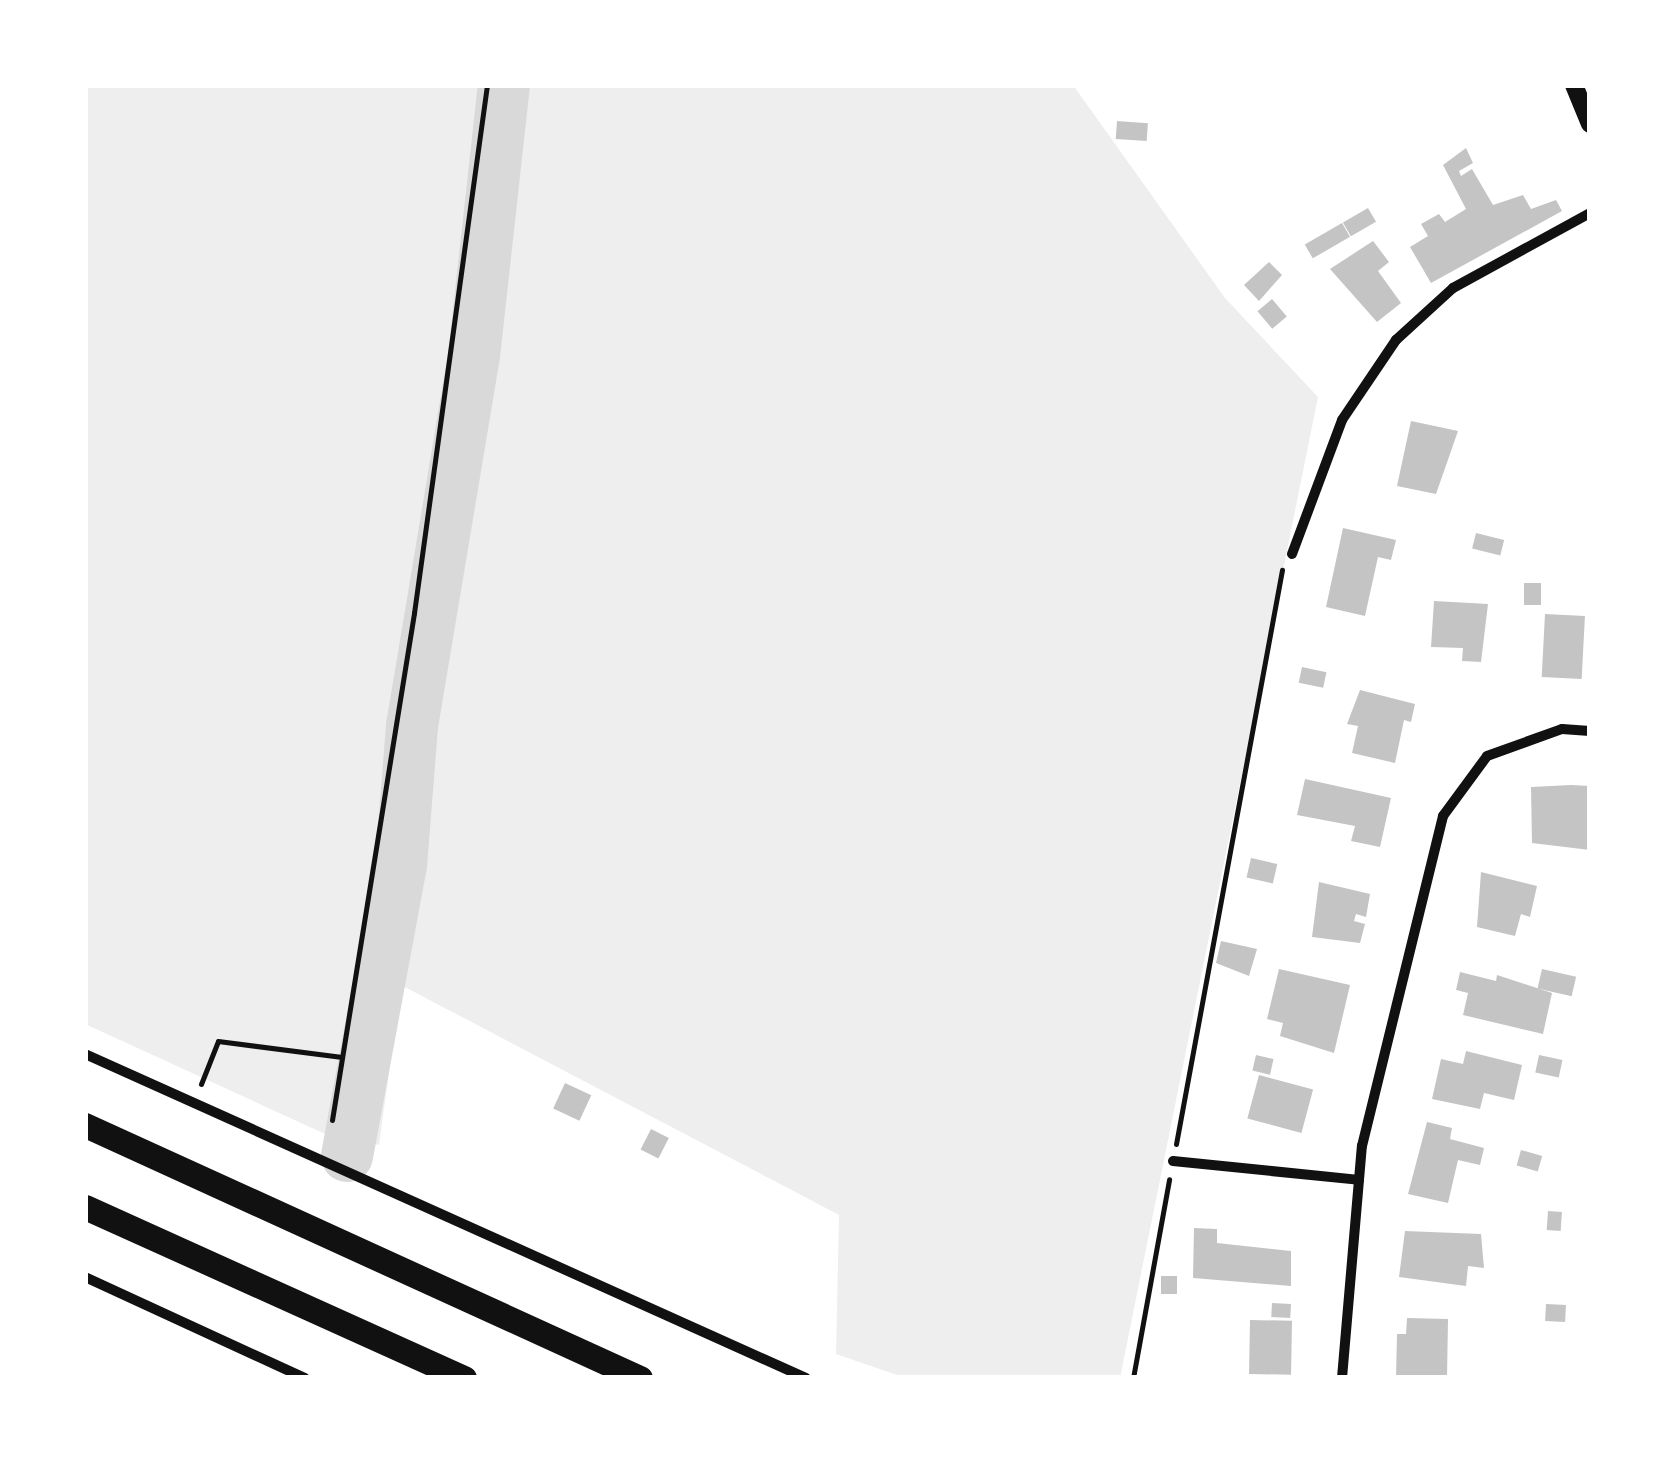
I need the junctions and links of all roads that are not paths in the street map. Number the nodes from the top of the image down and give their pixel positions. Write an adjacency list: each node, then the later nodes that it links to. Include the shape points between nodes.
1 (1574, 85): 2 (street)
2 (1590, 124)
3 (1590, 213): 4 (street, via 1453,288 1396,340 1342,420)
4 (1292, 554)
5 (1590, 731): 9 (street, via 1562,730 1487,756 1443,816)
6 (85, 1054): 15 (street)
7 (85, 1124): 14 (highway)
8 (1173, 1162): 9 (street)
9 (1359, 1180): 16 (street)
10 (85, 1207): 13 (highway)
11 (85, 1277): 12 (street)
12 (305, 1378)
13 (464, 1378)
14 (640, 1378)
15 (806, 1378)
16 (1342, 1378)

